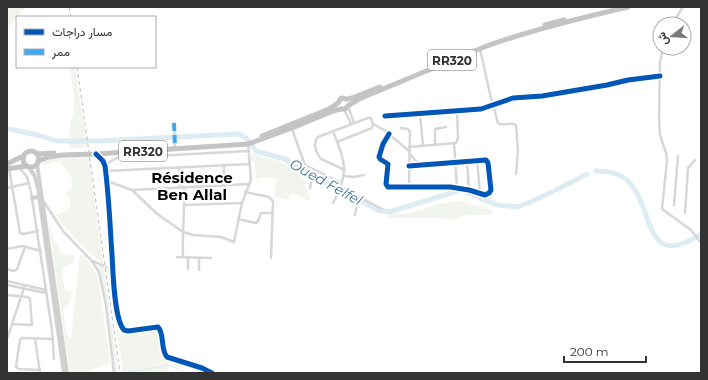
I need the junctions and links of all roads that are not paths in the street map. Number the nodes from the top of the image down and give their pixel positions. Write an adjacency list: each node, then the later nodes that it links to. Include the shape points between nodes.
1 (616, 7): 8 (highway, RR320, via 501,38)
2 (628, 7): 5 (highway, RR320, via 502,40)
3 (682, 7): 4 (street)
4 (677, 16)
5 (480, 49): 10 (street); 11 (highway, RR320, via 359,99)
6 (661, 56): 7 (street)
7 (660, 76): 10 (street, via 542,96 513,98); 85 (street, via 659,128 667,161 662,209 690,230)
8 (347, 99): 9 (highway, RR320, via 341,98); 11 (highway)
9 (338, 103): 11 (highway, via 339,106); 24 (highway, RR320)
10 (493, 105): 12 (street); 52 (street, via 499,124 516,125)
11 (346, 107): 16 (street); 16 (street); 19 (highway, RR320)
12 (457, 111): 13 (street); 25 (street, via 458,138)
13 (420, 114): 14 (street); 27 (street)
14 (384, 116)
15 (174, 123): 28 (street)
16 (353, 124): 17 (street, via 369,117); 21 (street)
17 (373, 124): 22 (street); 23 (street, via 372,128)
18 (446, 127): 26 (street, via 435,129)
19 (292, 128): 24 (highway, RR320); 46 (street)
20 (401, 128): 29 (street, via 409,130)
21 (333, 131): 23 (street); 51 (street, via 318,137 315,141 318,156 322,161)
22 (389, 134): 31 (street); 62 (street, via 379,157 388,164 386,184 390,188)
23 (337, 142): 51 (street)
24 (249, 143): 28 (highway, RR320); 30 (street); 33 (highway, RR320)
25 (454, 144): 26 (street); 39 (street)
26 (435, 145): 27 (street)
27 (423, 146): 29 (street)
28 (174, 147): 32 (highway, RR320)
29 (409, 147): 31 (street)
30 (248, 150): 41 (street); 50 (street, via 117,158 111,160)
31 (409, 152): 43 (street); 47 (street)
32 (36, 154): 34 (highway, RR320, via 28,151); 40 (highway)
33 (96, 154): 40 (highway, RR320, via 53,156); 50 (main road)
34 (23, 156): 45 (highway, via 23,161); 48 (highway, RR320)
35 (678, 156): 77 (street)
36 (478, 160): 38 (street); 70 (street); 70 (street, via 488,162 491,190 487,194)
37 (696, 160): 80 (street, via 688,168)
38 (467, 161): 39 (street); 68 (street)
39 (455, 162): 43 (street); 63 (street)
40 (37, 163): 45 (highway, RR320, via 33,167); 73 (main road)
41 (250, 164): 42 (street); 58 (street)
42 (224, 165): 49 (street); 59 (street)
43 (422, 165): 47 (street)
44 (19, 166): 45 (highway, RR320); 48 (highway, RR320); 56 (street)
45 (28, 166): 71 (main road, via 36,180)
46 (305, 166): 57 (street); 65 (street, via 311,181)
47 (409, 166): 62 (street)
48 (8, 167): 60 (street)
49 (179, 168): 50 (street); 61 (street)
50 (106, 169): 55 (main road)
51 (345, 170): 54 (street)
52 (516, 174)
53 (364, 175): 54 (street)
54 (344, 176): 57 (street)
55 (106, 181): 66 (street); 114 (main road, via 111,268 122,329 128,331 158,327 161,330 164,353 167,357)
56 (29, 183): 60 (street); 72 (street)
57 (342, 183): 67 (street)
58 (250, 184): 59 (street); 69 (street)
59 (224, 185): 61 (street)
60 (13, 187): 64 (street); 83 (street, via 20,233)
61 (182, 187): 66 (street); 76 (street)
62 (409, 187): 63 (street)
63 (457, 187): 68 (street)
64 (7, 188)
65 (310, 188)
66 (132, 190): 84 (street, via 160,216)
67 (340, 190): 75 (street); 78 (street); 81 (street, via 357,204)
68 (469, 190): 70 (street)
69 (245, 192): 74 (street); 79 (street, via 273,200)
70 (480, 193)
71 (39, 197): 72 (main road); 112 (main road)
72 (32, 198): 83 (street)
73 (43, 201): 95 (street, via 63,231); 112 (main road)
74 (242, 203): 76 (street); 82 (street)
75 (333, 203)
76 (185, 205): 84 (street)
77 (674, 205)
78 (382, 210)
79 (273, 213): 82 (street, via 261,213 256,223); 94 (street)
80 (685, 213)
81 (355, 215)
82 (238, 219): 84 (street, via 234,242 221,237)
83 (38, 231): 88 (street)
84 (183, 232): 90 (street)
85 (701, 243)
86 (25, 247): 87 (street); 88 (street); 97 (street, via 16,270)
87 (7, 250)
88 (40, 251): 103 (street)
89 (177, 257): 90 (street)
90 (183, 257): 91 (street)
91 (188, 257): 92 (street); 98 (street)
92 (199, 258): 93 (street); 99 (street)
93 (211, 258)
94 (272, 258)
95 (91, 260): 96 (street); 113 (street, via 99,272)
96 (102, 265)
97 (7, 269)
98 (188, 269)
99 (199, 270)
100 (7, 281): 102 (street)
101 (7, 285): 102 (street)
102 (24, 287): 103 (street); 105 (street)
103 (46, 291): 109 (street)
104 (7, 295): 105 (street)
105 (21, 297): 106 (street); 106 (street, via 30,299 32,325)
106 (12, 324): 107 (street)
107 (7, 338)
108 (35, 339): 109 (street); 111 (street); 111 (street, via 20,339 16,367)
109 (53, 339): 110 (street)
110 (54, 359)
111 (40, 371)
112 (65, 373)
113 (114, 373)
114 (212, 373)

